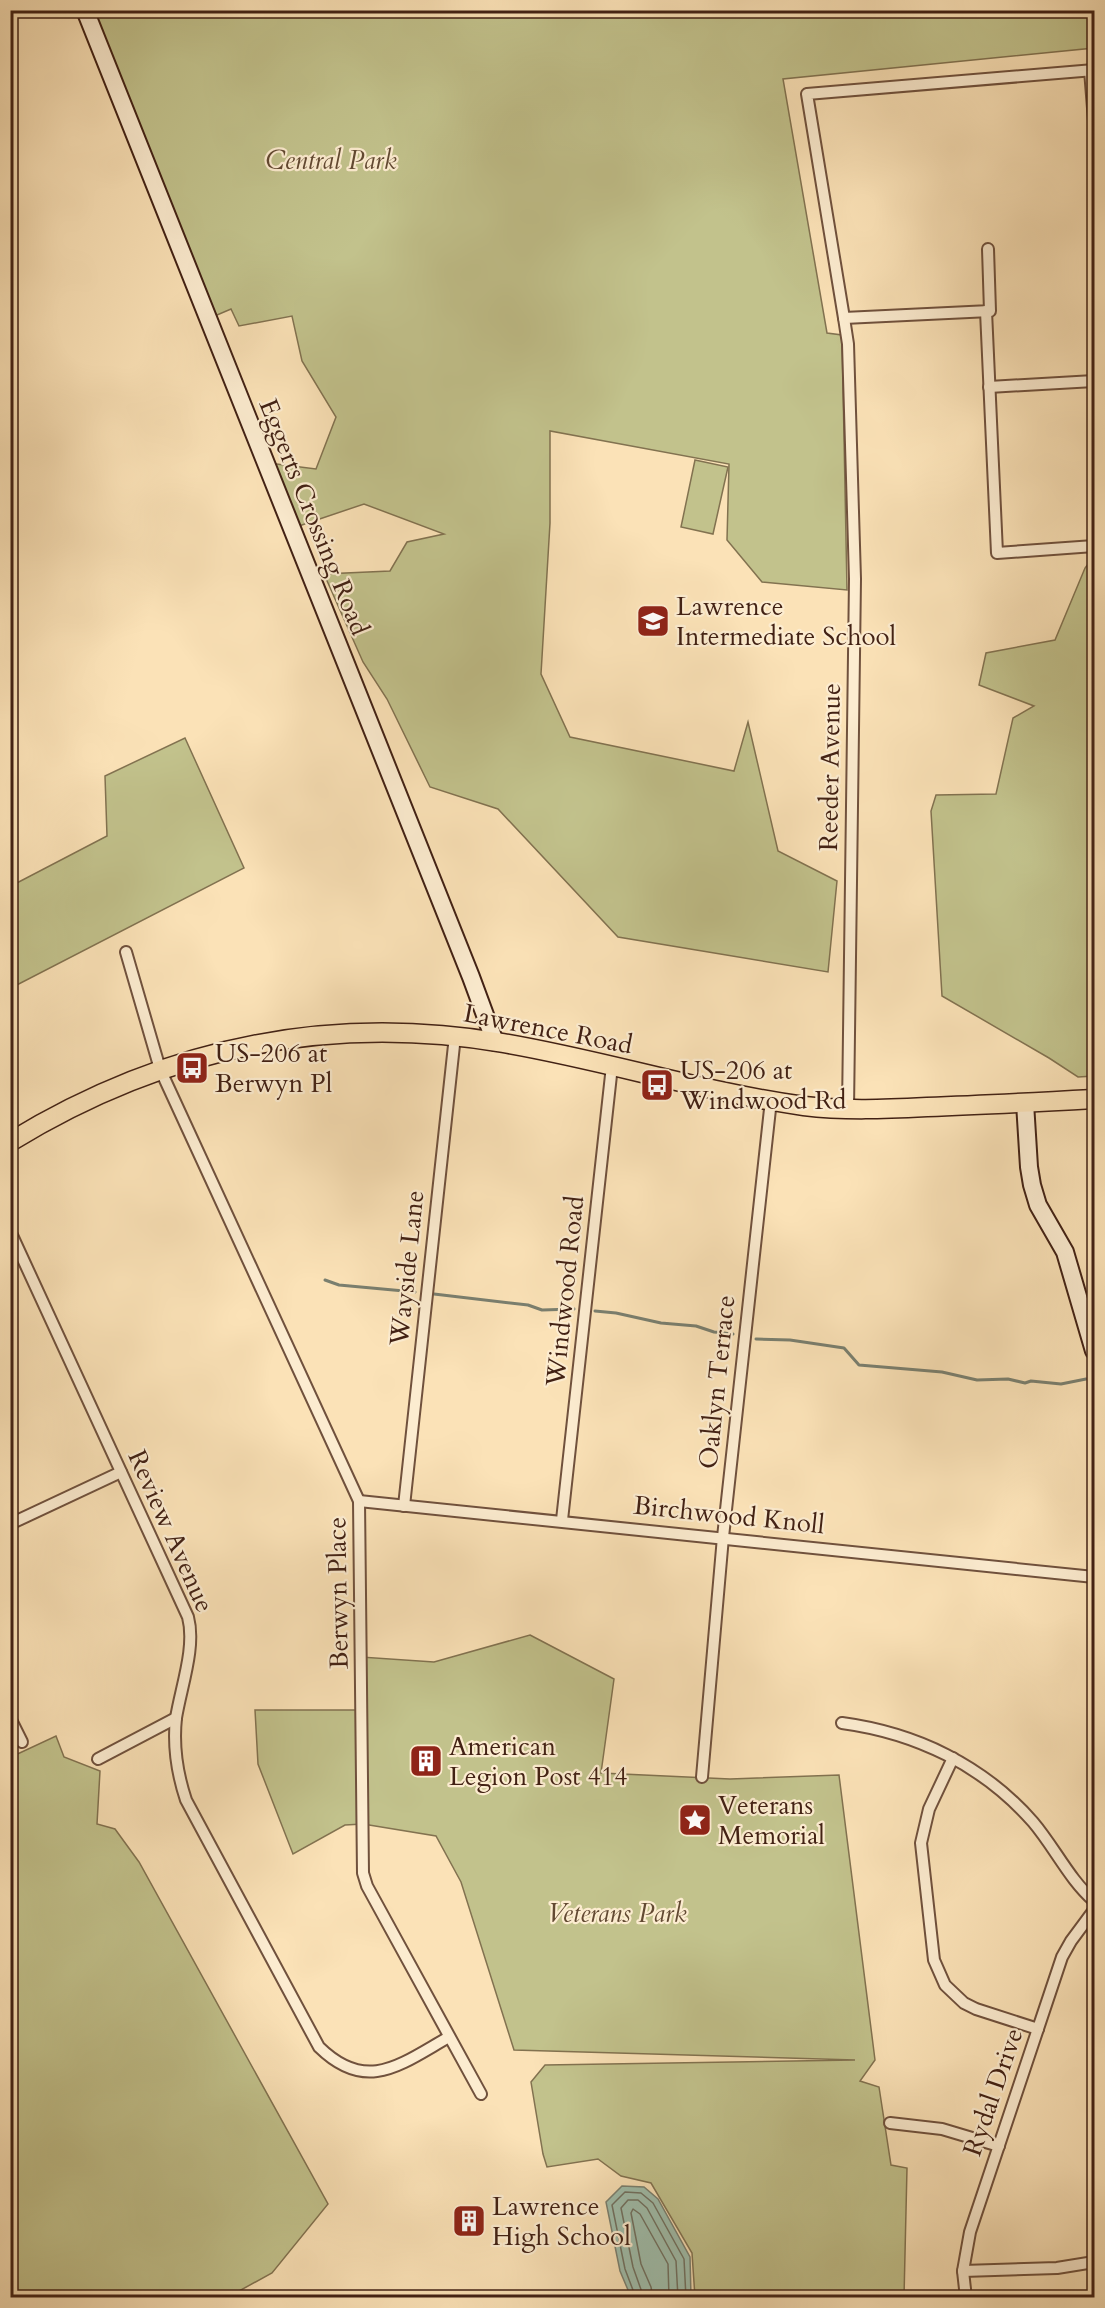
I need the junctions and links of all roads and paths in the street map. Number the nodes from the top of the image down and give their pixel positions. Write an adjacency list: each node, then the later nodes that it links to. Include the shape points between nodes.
1 (85, 10): 12 (street, Eggerts Crossing Road)
2 (1092, 70): 3 (street); 6 (street, Reeder Avenue, via 807,94)
3 (1095, 122)
4 (988, 249): 5 (street, via 990,310)
5 (986, 311): 6 (street); 8 (street)
6 (844, 318): 18 (street, Reeder Avenue, via 855,579)
7 (1095, 381): 8 (street)
8 (989, 387): 9 (street, via 997,553)
9 (1095, 546)
10 (126, 952): 14 (street, Berwyn Place)
11 (455, 1036): 12 (main road, Lawrence Road); 14 (main road, Lawrence Road, via 310,1036 228,1050); 24 (street, Wayside Lane)
12 (495, 1042): 13 (main road, Lawrence Road)
13 (612, 1066): 15 (main road, Lawrence Road); 25 (street, Windwood Road)
14 (160, 1069): 19 (main road, Lawrence Road, via 83,1101); 23 (street, Berwyn Place)
15 (771, 1100): 18 (main road, Lawrence Road); 27 (street, Oaklyn Terrace)
16 (1095, 1100): 17 (main road, Lawrence Road)
17 (1025, 1103): 18 (main road, Lawrence Road); 21 (street, via 1032,1185 1038,1205 1065,1252)
18 (848, 1109)
19 (10, 1142)
20 (10, 1232): 22 (street, Review Avenue)
21 (1095, 1351)
22 (121, 1472): 26 (street); 30 (street, Review Avenue, via 190,1628)
23 (359, 1501): 24 (street, Birchwood Knoll); 39 (street, Berwyn Place, via 363,1873)
24 (404, 1506): 25 (street, Birchwood Knoll)
25 (562, 1521): 27 (street, Birchwood Knoll)
26 (10, 1524)
27 (723, 1537): 28 (street, Birchwood Knoll); 35 (street, Oaklyn Terrace)
28 (1095, 1577)
29 (10, 1718): 32 (street)
30 (176, 1719): 34 (street); 39 (street, Review Avenue, via 176,1761 186,1800 320,2047 351,2070 376,2073 399,2066)
31 (842, 1723): 33 (street, via 884,1730)
32 (22, 1743)
33 (953, 1758): 36 (street, via 1015,1804); 38 (street, via 929,1809 921,1843 934,1960 945,1985 964,2003)
34 (98, 1759)
35 (702, 1777)
36 (1095, 1901)
37 (1095, 1910): 38 (street, Rydal Drive, via 1062,1957)
38 (1038, 2029): 42 (street, Rydal Drive)
39 (449, 2037): 40 (street, Berwyn Place)
40 (481, 2094)
41 (890, 2123): 42 (street, via 942,2129)
42 (999, 2145): 44 (street, Rydal Drive, via 970,2232)
43 (1095, 2262): 44 (street, via 1057,2268)
44 (963, 2271): 45 (street, Rydal Drive)
45 (966, 2298)

